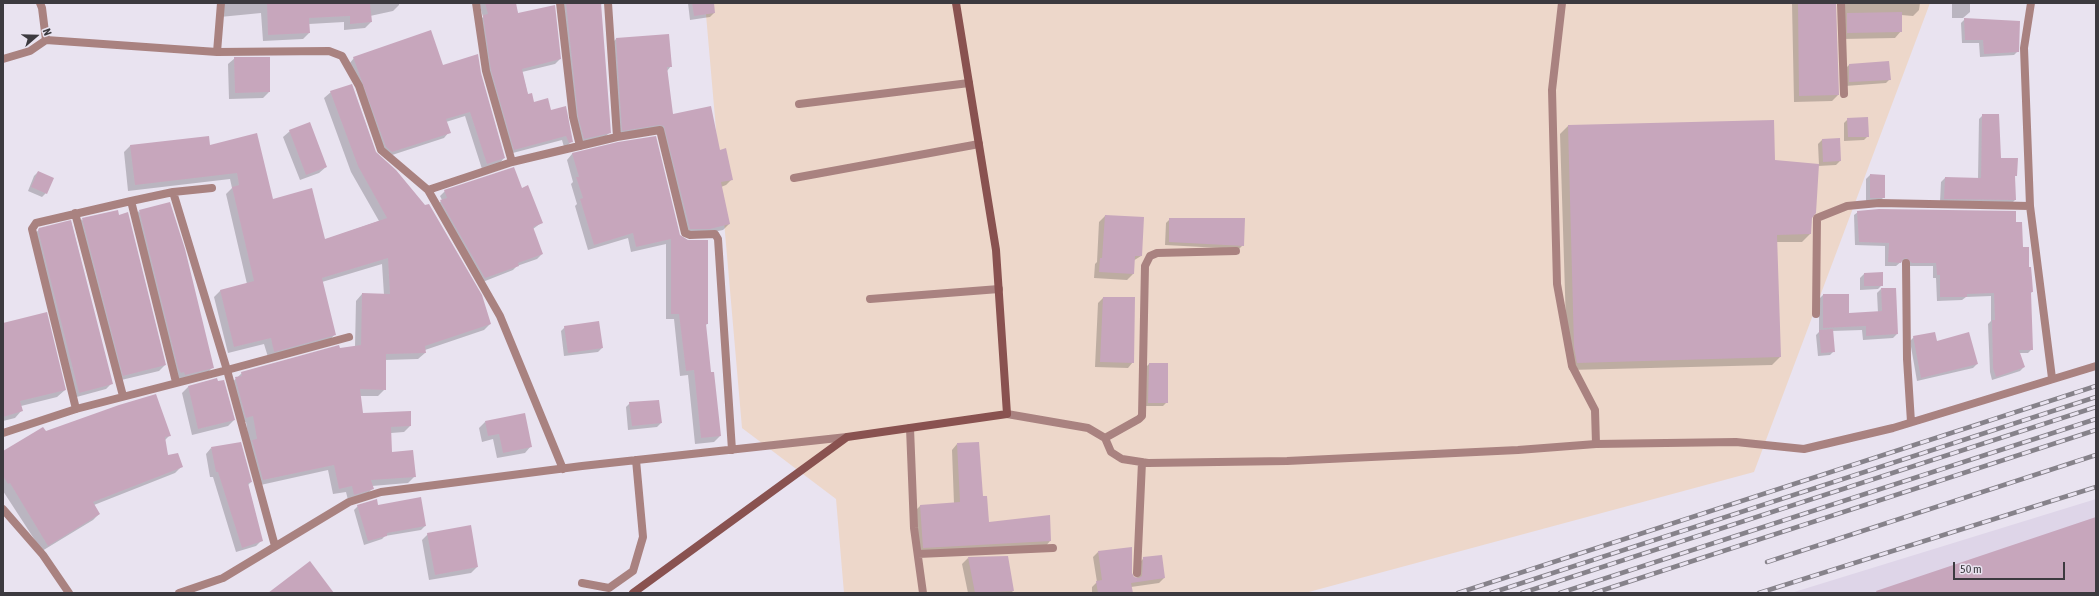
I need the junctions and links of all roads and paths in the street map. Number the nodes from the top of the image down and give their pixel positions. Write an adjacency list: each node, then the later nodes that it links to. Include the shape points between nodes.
1 (40, 3): 10 (street)
2 (221, 3): 11 (street)
3 (476, 3): 19 (street, via 486,71)
4 (560, 3): 18 (street, via 573,117)
5 (608, 3): 16 (street)
6 (956, 3): 13 (street)
7 (1562, 3): 45 (street, via 1552,90 1557,284 1572,366 1594,410)
8 (1841, 3): 14 (street)
9 (2031, 3): 25 (street, via 2024,48)
10 (46, 40): 11 (street); 12 (street, via 30,51)
11 (217, 52): 22 (street, via 329,50 342,56 359,86 381,150)
12 (3, 59)
13 (969, 83): 15 (street); 17 (street)
14 (1844, 94)
15 (799, 104)
16 (617, 137): 18 (street); 46 (street, via 660,130 685,233 715,234 718,239)
17 (979, 144): 20 (street); 29 (street, via 996,250)
18 (580, 146): 19 (street)
19 (512, 162): 22 (street)
20 (794, 178)
21 (212, 188): 23 (street)
22 (428, 190): 49 (street, via 500,316)
23 (173, 192): 24 (street); 34 (street)
24 (131, 201): 26 (street); 36 (street)
25 (2030, 206): 31 (street, via 1879,203 1847,206 1817,218); 35 (street)
26 (75, 213): 37 (street); 38 (street, via 36,222 32,229)
27 (1236, 251): 44 (street, via 1158,253 1150,256 1145,266 1142,416)
28 (1906, 263): 40 (street)
29 (998, 289): 30 (street); 39 (street)
30 (870, 299)
31 (1816, 314)
32 (349, 337): 34 (street)
33 (2096, 366): 35 (street)
34 (227, 370): 36 (street); 51 (street)
35 (2052, 378): 40 (street)
36 (176, 382): 37 (street)
37 (123, 396): 38 (street)
38 (76, 409): 42 (street)
39 (1007, 414): 41 (street); 44 (street, via 1088,428)
40 (1911, 422): 45 (street, via 1804,449 1736,442)
41 (910, 428): 43 (street); 53 (street, via 914,528)
42 (3, 433)
43 (847, 437): 46 (street); 58 (street)
44 (1105, 438): 48 (street, via 1111,452 1122,458)
45 (1596, 444): 48 (street, via 1287,461)
46 (732, 450): 47 (street)
47 (636, 460): 49 (street); 55 (street, via 643,537 633,571 609,588)
48 (1142, 462): 54 (street)
49 (563, 469): 51 (street, via 381,492 349,502)
50 (3, 509): 56 (street, via 43,555)
51 (275, 546): 57 (street, via 224,578)
52 (1053, 548): 53 (street)
53 (918, 554): 59 (street)
54 (1137, 574)
55 (582, 583)
56 (69, 593)
57 (179, 593)
58 (633, 593)
59 (923, 593)

